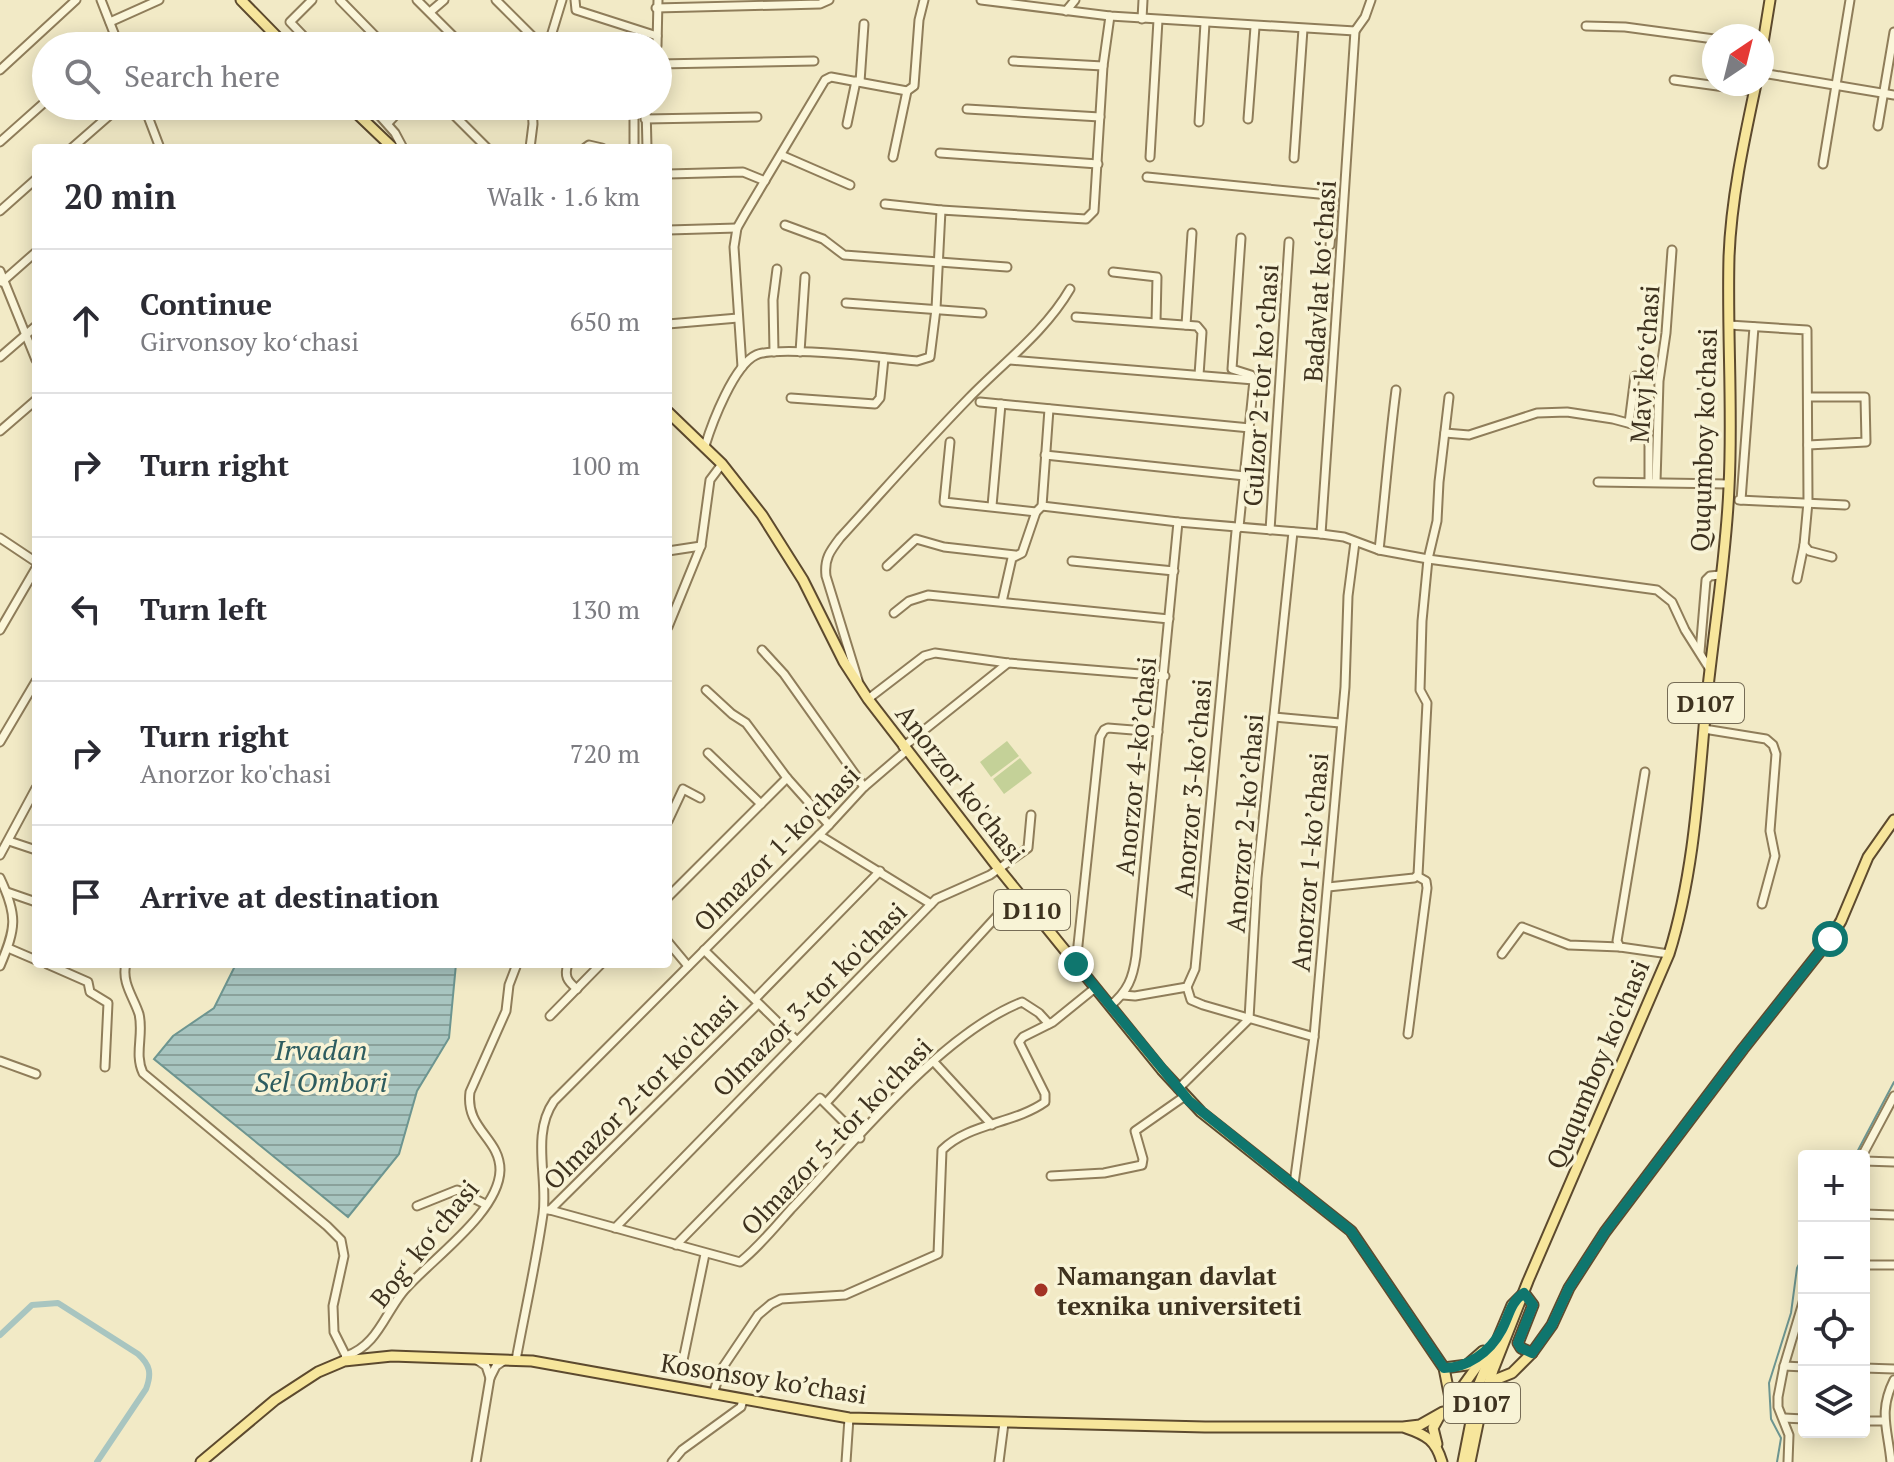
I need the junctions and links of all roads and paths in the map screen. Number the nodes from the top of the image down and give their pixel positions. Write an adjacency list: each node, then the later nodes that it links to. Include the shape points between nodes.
1 (76, 0): 34 (street)
2 (101, 0): 26 (street)
3 (159, 0): 26 (street)
4 (241, 0): 36 (main road)
5 (312, 0): 37 (street, via 290,22)
6 (340, 0): 38 (street)
7 (417, 0): 22 (street)
8 (444, 0): 22 (street)
9 (496, 0): 40 (street)
10 (562, 0): 41 (street)
11 (575, 0): 42 (street, via 576,10)
12 (829, 0): 20 (street)
13 (924, 0): 57 (street, via 914,86)
14 (981, 0): 21 (street)
15 (1075, 0): 21 (street)
16 (1143, 0): 24 (street)
17 (1371, 0): 33 (street)
18 (1770, 0): 29 (main road)
19 (1850, 0): 56 (street)
20 (657, 4): 43 (street)
21 (1066, 11): 23 (street)
22 (430, 12): 39 (street)
23 (1110, 16): 24 (street); 50 (street)
24 (1142, 19): 25 (street)
25 (1158, 20): 27 (street); 92 (street)
26 (110, 22): 35 (street)
27 (1205, 23): 31 (street); 76 (street)
28 (864, 24): 54 (street)
29 (1766, 24)
30 (1586, 26): 45 (street)
31 (1255, 27): 32 (street); 66 (street)
32 (1303, 29): 33 (street); 93 (street)
33 (1355, 31): 175 (street, Badavlat koʻchasi)
34 (41, 32)
35 (114, 32)
36 (272, 32)
37 (300, 32)
38 (371, 32)
39 (449, 32)
40 (528, 32)
41 (552, 32)
42 (645, 32)
43 (657, 32)
44 (1894, 32): 58 (street)
45 (1702, 37)
46 (32, 41): 51 (street)
47 (814, 61): 49 (street)
48 (1013, 61): 50 (street)
49 (672, 64)
50 (1103, 66): 64 (street)
51 (0, 70)
52 (1774, 75): 56 (street)
53 (1674, 80): 55 (street)
54 (858, 81): 57 (street); 78 (street); 90 (street, via 825,80)
55 (1702, 82)
56 (1836, 85): 58 (street); 95 (street)
57 (907, 91): 91 (street)
58 (1883, 93): 59 (street); 79 (street)
59 (1894, 95)
60 (1753, 96): 129 (main road, Ququmboy ko'chasi / D107, via 1729,254)
61 (967, 109): 64 (street)
62 (32, 113): 80 (street)
63 (757, 117): 65 (street)
64 (1100, 117): 94 (street)
65 (672, 119)
66 (1248, 119)
67 (104, 120): 81 (street)
68 (149, 120): 82 (street)
69 (364, 120): 83 (main road)
70 (385, 120): 77 (street)
71 (391, 120): 77 (street)
72 (459, 120): 85 (street)
73 (531, 120): 86 (street)
74 (634, 120): 87 (street)
75 (645, 120): 88 (street)
76 (1199, 122)
77 (388, 123): 84 (street)
78 (847, 124)
79 (1878, 126)
80 (0, 142)
81 (77, 144)
82 (157, 144)
83 (389, 144)
84 (401, 144)
85 (483, 144)
86 (530, 144)
87 (634, 144)
88 (647, 144)
89 (940, 153): 94 (street)
90 (781, 155): 98 (street); 100 (street)
91 (893, 157)
92 (1150, 157)
93 (1294, 158)
94 (1098, 164): 102 (street, via 1094,211 1086,219)
95 (1823, 164)
96 (672, 174): 98 (street, via 743,172)
97 (1147, 177): 110 (street, via 1329,195 1334,200)
98 (765, 181): 105 (street)
99 (32, 183): 103 (street)
100 (850, 185)
101 (885, 204): 102 (street)
102 (941, 210): 113 (street)
103 (0, 211)
104 (785, 225): 113 (street, via 823,239 844,255)
105 (737, 228): 106 (street); 125 (street)
106 (672, 230)
107 (1192, 233): 128 (street)
108 (1241, 238): 142 (street, via 1232,369)
109 (1289, 242): 173 (street, Gulzor 2-tor koʼchasi)
110 (1330, 245)
111 (1672, 250): 163 (street, Mavj koʻchasi)
112 (32, 256): 119 (street)
113 (938, 262): 114 (street); 122 (street)
114 (1007, 267)
115 (777, 269): 134 (street)
116 (0, 271): 119 (street)
117 (1113, 272): 126 (street, via 1157,277)
118 (805, 277): 135 (street)
119 (2, 282): 132 (street)
120 (1070, 289): 138 (street)
121 (846, 303): 122 (street)
122 (936, 309): 123 (street); 137 (street, via 930,357)
123 (982, 313)
124 (1076, 317): 126 (street)
125 (738, 318): 127 (street); 139 (street)
126 (1156, 322): 128 (street)
127 (672, 324)
128 (1186, 325): 140 (street, via 1202,332)
129 (1729, 325): 130 (street); 164 (main road, Ququmboy ko'chasi / D107)
130 (1754, 327): 145 (street, via 1807,330); 166 (street)
131 (32, 330): 132 (street)
132 (26, 335): 133 (street); 136 (street)
133 (32, 350)
134 (774, 352): 135 (street); 139 (street, via 756,355)
135 (800, 352): 137 (street)
136 (0, 357)
137 (884, 358): 146 (street, via 875,404)
138 (1010, 360): 140 (street); 204 (street, via 828,555 826,576)
139 (742, 367): 158 (street)
140 (1199, 375): 142 (street)
141 (1635, 376): 152 (street, Mavj koʻchasi)
142 (1254, 380): 153 (street, Аnorzor 3-koʼchasi)
143 (1396, 390): 181 (street)
144 (1449, 397): 155 (street)
145 (1808, 397): 157 (street); 157 (street, via 1864,397 1866,430 1864,443)
146 (791, 398)
147 (980, 402): 149 (street)
148 (32, 403): 154 (street)
149 (1001, 404): 150 (street); 169 (street)
150 (1049, 409): 153 (street); 159 (street)
151 (672, 416): 158 (main road, Anorzor ko'chasi / D110)
152 (1629, 423): 155 (street, Mavj koʻchasi, via 1567,412 1524,416 1469,435); 163 (street, Mavj koʻchasi, via 1648,436)
153 (1250, 428): 161 (street, Аnorzor 3-koʼchasi)
154 (0, 431)
155 (1445, 433): 184 (street)
156 (950, 442): 169 (street, via 944,502)
157 (1808, 445): 167 (street)
158 (705, 446): 160 (main road, Anorzor ko'chasi / D110)
159 (1045, 455): 161 (street); 170 (street)
160 (722, 464): 179 (street, via 710,480); 204 (main road, Anorzor ko'chasi / D110, via 781,543)
161 (1245, 476): 172 (street, Аnorzor 3-koʼchasi)
162 (1598, 482): 163 (street)
163 (1652, 482): 164 (street)
164 (1729, 484): 165 (main road, Ququmboy ko'chasi / D107)
165 (1728, 500): 166 (street); 190 (main road, Ququmboy ko'chasi / D107)
166 (1741, 500): 167 (street)
167 (1808, 502): 168 (street); 178 (street)
168 (1845, 505)
169 (992, 506): 170 (street)
170 (1039, 509): 171 (street); 182 (street, via 1022,553)
171 (1178, 522): 172 (street); 188 (street, Аnorzor 4-koʼchasi)
172 (1239, 527): 173 (street); 253 (street, Аnorzor 3-koʼchasi, via 1195,969)
173 (1270, 530): 174 (street)
174 (1293, 532): 175 (street); 206 (street, Аnorzor 2-koʼchasi)
175 (1321, 534): 177 (street)
176 (0, 538): 186 (street)
177 (1355, 542): 181 (street); 207 (street, Аnorzor 1-koʼchasi)
178 (1804, 545): 183 (street); 191 (street)
179 (701, 546): 180 (street); 194 (street)
180 (672, 550)
181 (1379, 550): 184 (street)
182 (1015, 555): 187 (street, via 916,539); 192 (street)
183 (1832, 557)
184 (1428, 559): 198 (street, via 1657,590 1672,602); 229 (street)
185 (1072, 561): 188 (street)
186 (32, 562)
187 (887, 566)
188 (1174, 571): 195 (street, Аnorzor 4-koʼchasi)
189 (32, 572): 196 (street)
190 (1720, 575): 198 (street, via 1706,580 1700,597); 200 (main road, Ququmboy ko'chasi / D107)
191 (1797, 579)
192 (1002, 602): 193 (street, via 918,596); 195 (street)
193 (894, 613)
194 (672, 617)
195 (1169, 619): 201 (street, Аnorzor 4-koʼchasi)
196 (0, 630)
197 (762, 650): 215 (street)
198 (1700, 652): 200 (street)
199 (1008, 663): 201 (street); 205 (street, via 935,653); 211 (street, Olmazor 1-ko'chasi)
200 (1709, 668): 208 (main road, Ququmboy ko'chasi / D107)
201 (1165, 676): 209 (street, Аnorzor 4-koʼchasi)
202 (32, 688): 210 (street)
203 (706, 690): 214 (street, via 746,723)
204 (861, 690): 205 (main road, Anorzor ko'chasi / D110)
205 (868, 699): 211 (main road, Anorzor ko'chasi / D110)
206 (1274, 717): 207 (street); 260 (street, Аnorzor 2-koʼchasi)
207 (1340, 723): 231 (street, Аnorzor 1-koʼchasi)
208 (1704, 729): 237 (street, via 1766,739 1776,754 1770,831 1775,856); 243 (main road, Ququmboy ko'chasi / D107, via 1681,914)
209 (1158, 732): 245 (street, via 1108,728 1100,737); 256 (street, Аnorzor 4-koʼchasi, via 1136,956)
210 (0, 742)
211 (904, 749): 215 (street, Olmazor 1-ko'chasi); 227 (main road, Anorzor ko'chasi / D110)
212 (708, 753): 218 (street)
213 (1645, 772): 239 (street, via 1617,934)
214 (787, 778): 218 (street); 222 (street)
215 (864, 787): 222 (street, Olmazor 1-ko'chasi)
216 (32, 798): 224 (street)
217 (700, 798): 219 (street, via 683,789)
218 (761, 804): 233 (street)
219 (672, 812)
220 (1031, 815): 227 (street, Olmazor 3-tor ko'chasi, via 1028,848)
221 (1894, 820): 293 (main road, via 1868,857 1830,939 1605,1232)
222 (829, 825): 223 (street, Olmazor 1-ko'chasi)
223 (819, 835): 228 (street); 241 (street, Olmazor 1-ko'chasi)
224 (9, 841): 225 (street); 226 (street)
225 (32, 849)
226 (0, 855)
227 (999, 869): 234 (main road, Anorzor ko'chasi / D110); 236 (street, Olmazor 3-tor ko'chasi)
228 (880, 871): 236 (street); 257 (street, Olmazor 2-tor ko'chasi)
229 (1417, 876): 231 (street); 262 (street, via 1427,888)
230 (0, 878): 232 (street)
231 (1328, 887): 263 (street, Аnorzor 1-koʼchasi)
232 (7, 892): 235 (street); 240 (street, via 15,925)
233 (672, 893)
234 (1018, 893): 245 (main road, Anorzor ko'chasi / D110); 271 (street)
235 (32, 901)
236 (931, 904): 264 (street, Olmazor 3-tor ko'chasi)
237 (1762, 904)
238 (672, 947): 247 (street)
239 (1620, 947): 242 (street, via 1569,945 1522,927); 243 (street)
240 (8, 948): 244 (street); 246 (street)
241 (704, 950): 247 (street, Olmazor 1-ko'chasi); 257 (street)
242 (1502, 954)
243 (1669, 954): 290 (main road, Ququmboy ko'chasi / D107)
244 (32, 958)
245 (1076, 964): 254 (main road, Anorzor ko'chasi / D110)
246 (0, 966)
247 (688, 966): 282 (street, Olmazor 1-ko'chasi, via 545,1113)
248 (56, 968): 267 (street, via 88,982 90,992 108,1003)
249 (126, 968): 294 (street, via 141,1025 138,1059 143,1073 341,1240 344,1256 333,1306 334,1332)
250 (515, 968): 280 (street, Bogʻ koʻchasi, via 506,1011 470,1092 471,1116 500,1167)
251 (567, 968): 255 (street, via 566,975)
252 (597, 968): 255 (street)
253 (1187, 987): 256 (street); 260 (street, via 1191,1000)
254 (1095, 988): 258 (main road, Anorzor ko'chasi / D110); 261 (street)
255 (577, 989): 259 (street)
256 (1123, 995): 258 (street)
257 (756, 1001): 264 (street); 282 (street, Olmazor 2-tor ko'chasi)
258 (1110, 1006): 269 (main road, Anorzor ko'chasi / D110)
259 (550, 1016)
260 (1249, 1019): 263 (street); 269 (street)
261 (1049, 1024): 266 (street, Olmazor 5-tor ko'chasi, via 1022,1002 987,1021); 273 (street, via 1018,1044 1045,1102)
262 (1408, 1034)
263 (1314, 1037): 279 (street, Аnorzor 1-koʼchasi)
264 (797, 1041): 285 (street, Olmazor 3-tor ko'chasi)
265 (0, 1061): 268 (street)
266 (934, 1062): 273 (street); 274 (street, Olmazor 5-tor ko'chasi)
267 (105, 1067)
268 (36, 1074)
269 (1181, 1093): 278 (street, via 1135,1131 1142,1165); 279 (main road, Anorzor ko'chasi / D110)
270 (1894, 1096): 272 (street)
271 (826, 1103): 274 (street); 286 (street, via 820,1098)
272 (1891, 1109): 275 (street)
273 (992, 1125): 305 (street, via 942,1150 938,1254 845,1295 771,1304 721,1370)
274 (860, 1138): 287 (street, Olmazor 5-tor ko'chasi, via 740,1262)
275 (1868, 1150)
276 (1870, 1160): 277 (street)
277 (1894, 1162)
278 (1051, 1176)
279 (1294, 1184): 300 (main road, Anorzor ko'chasi / D110, via 1351,1231)
280 (485, 1204): 281 (street, via 457,1190); 294 (street, Bogʻ koʻchasi, via 461,1237 403,1292 378,1331)
281 (417, 1206)
282 (547, 1210): 285 (street, Olmazor 5-tor ko'chasi); 296 (street, Olmazor 1-ko'chasi)
283 (1870, 1214): 284 (street)
284 (1894, 1215)
285 (615, 1228): 286 (street, Olmazor 5-tor ko'chasi)
286 (676, 1245): 287 (street, Olmazor 5-tor ko'chasi)
287 (705, 1254): 297 (street)
288 (1870, 1265): 289 (street)
289 (1894, 1265)
290 (1524, 1293): 292 (main road, D107, via 1512,1305); 293 (main road, via 1533,1305 1518,1343); 307 (main road, D107)
291 (1798, 1319): 298 (street)
292 (1499, 1335): 300 (main road, via 1467,1365); 308 (main road); 324 (main road, D107, via 1478,1386)
293 (1532, 1353): 307 (main road, via 1512,1373 1497,1379)
294 (345, 1359): 295 (main road, Kosonsoy ko’chasi); 318 (main road, Kosonsoy ko’chasi, via 296,1385)
295 (475, 1359): 296 (main road, Kosonsoy ko’chasi); 303 (street, via 486,1366)
296 (511, 1360): 303 (street, via 496,1366); 305 (main road, Kosonsoy ko’chasi)
297 (682, 1365)
298 (1784, 1366): 299 (street); 311 (street, via 1778,1407)
299 (1798, 1367)
300 (1444, 1368): 308 (main road, D110)
301 (1870, 1368): 302 (street)
302 (1894, 1369)
303 (490, 1378): 319 (street)
304 (1894, 1380): 314 (street)
305 (713, 1394): 306 (main road, Kosonsoy ko’chasi)
306 (743, 1400): 310 (main road, Kosonsoy ko’chasi); 320 (street)
307 (1483, 1401): 325 (main road, D107)
308 (1451, 1403): 309 (main road)
309 (1443, 1412): 316 (main road); 317 (main road, via 1433,1428)
310 (849, 1418): 315 (main road, Kosonsoy ko’chasi); 321 (street)
311 (1784, 1418): 312 (street); 326 (street)
312 (1798, 1419)
313 (1870, 1421): 314 (street)
314 (1883, 1421): 327 (street)
315 (1004, 1423): 316 (main road, Kosonsoy ko’chasi); 322 (street)
316 (1403, 1427): 317 (main road)
317 (1437, 1444): 323 (main road)
318 (201, 1462)
319 (476, 1462)
320 (672, 1462)
321 (846, 1462)
322 (999, 1462)
323 (1442, 1462)
324 (1463, 1462)
325 (1470, 1462)
326 (1788, 1462)
327 (1891, 1462)

